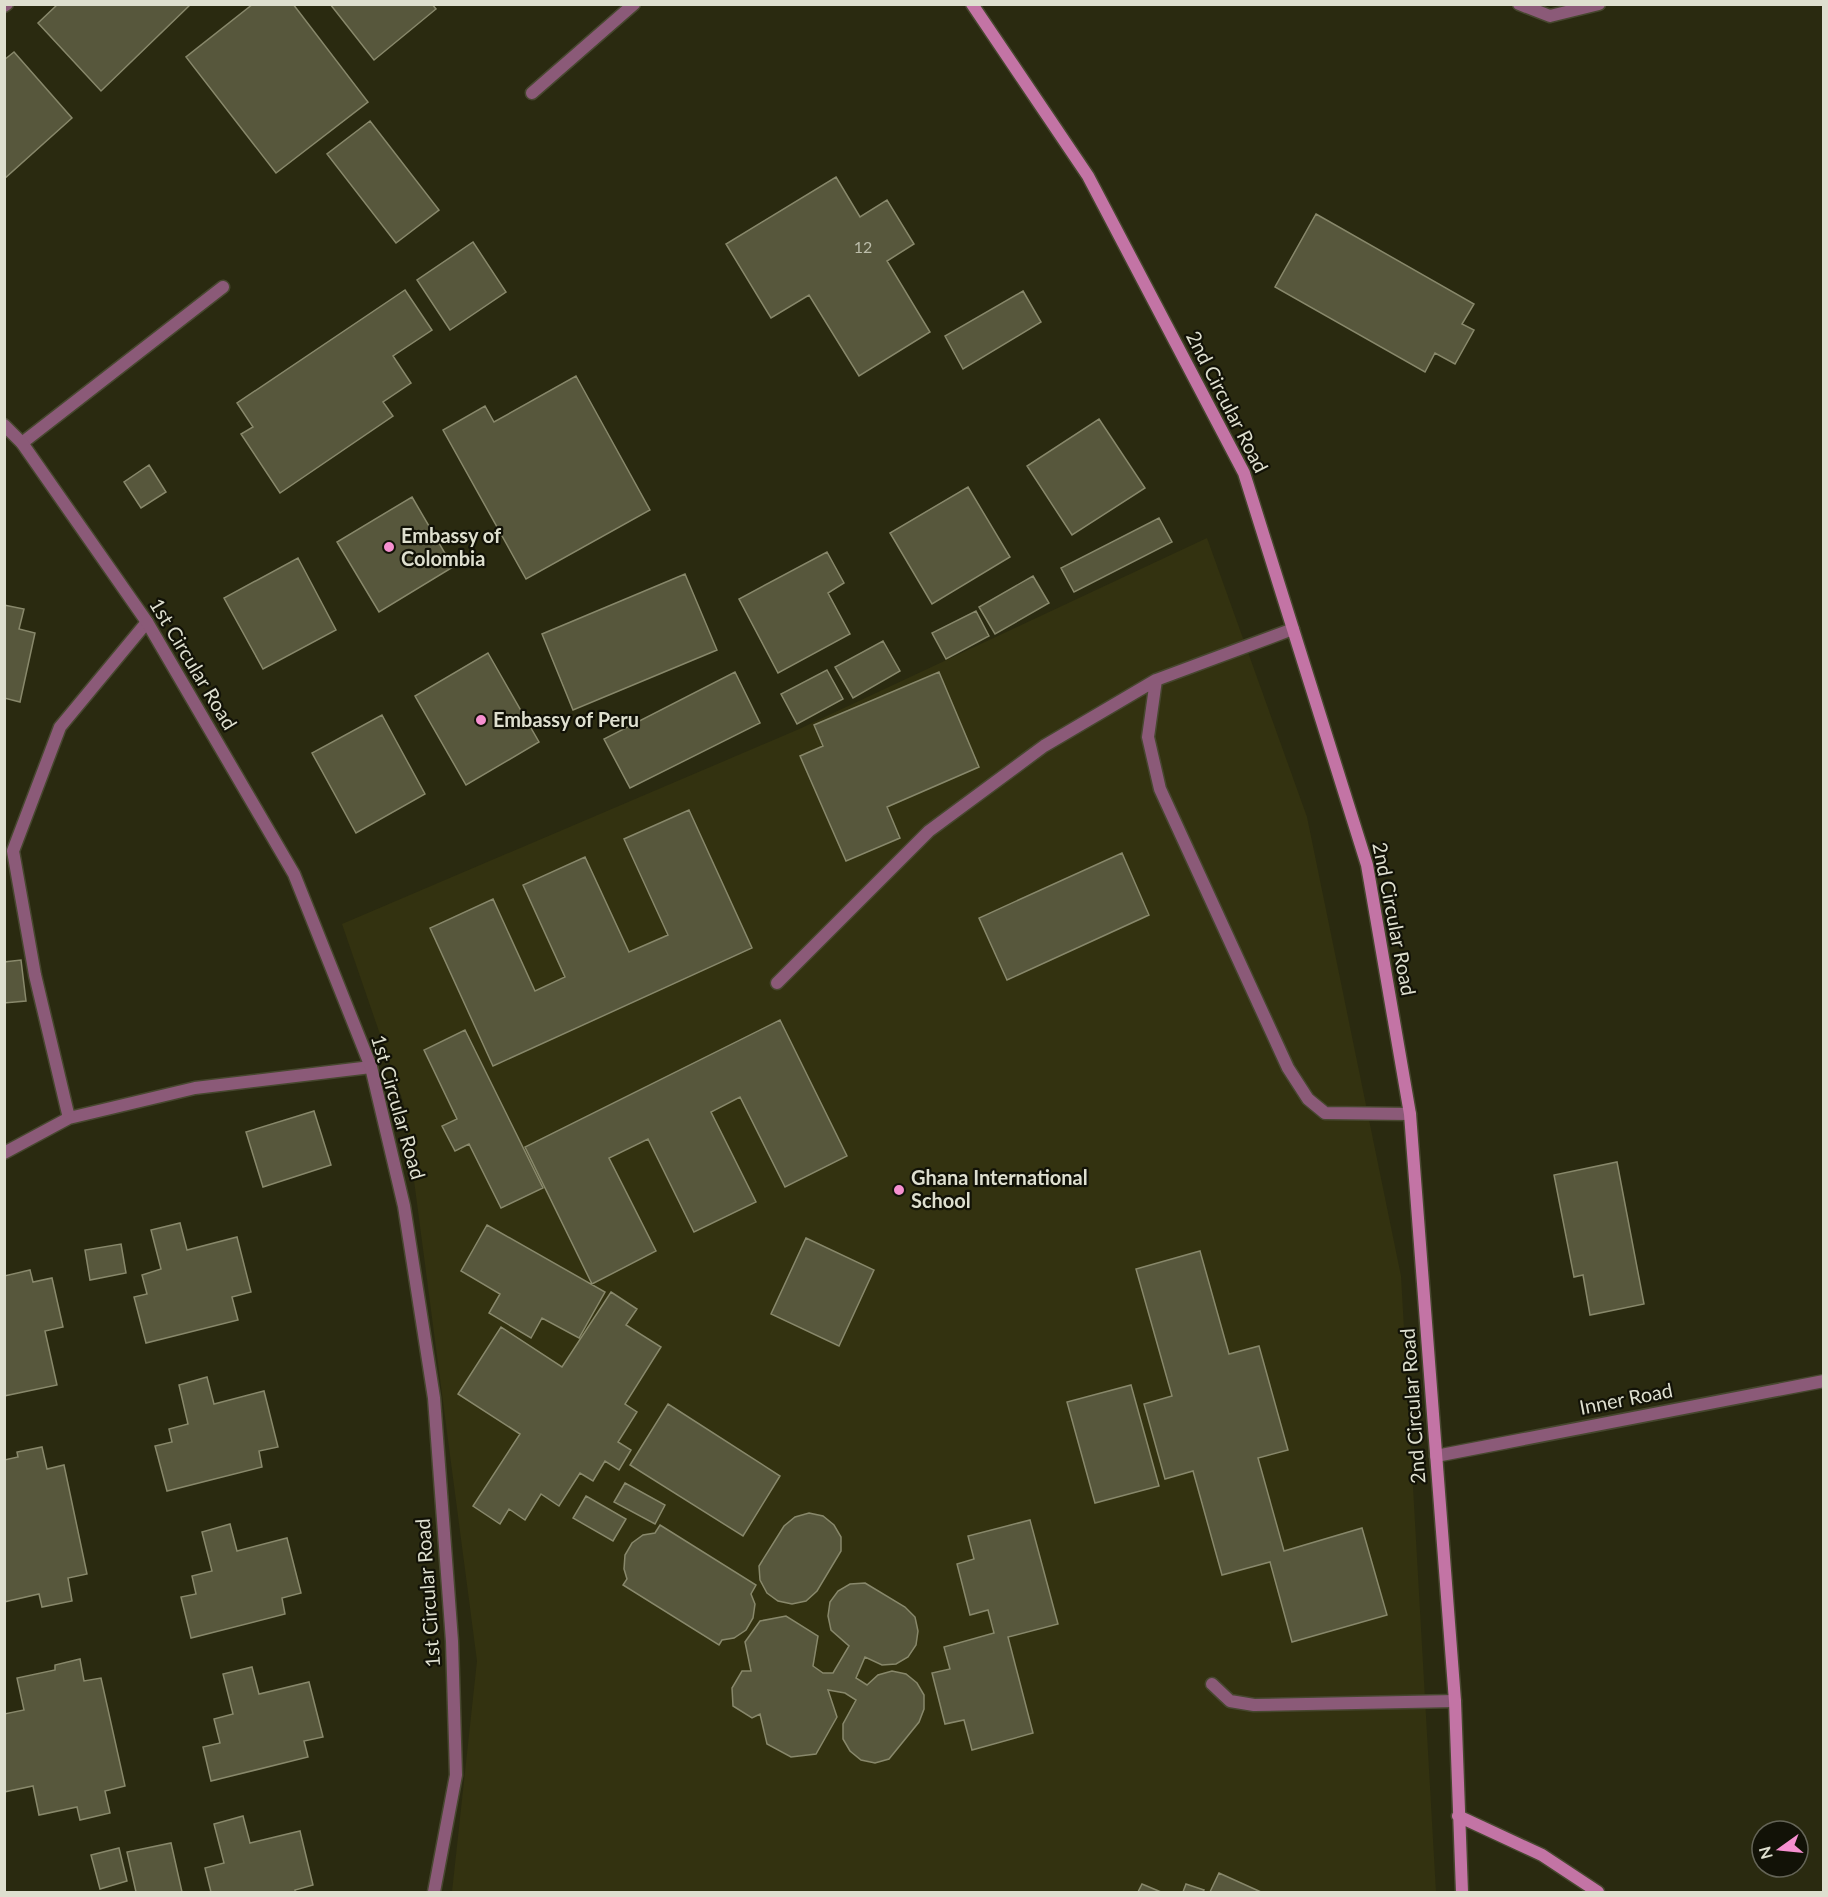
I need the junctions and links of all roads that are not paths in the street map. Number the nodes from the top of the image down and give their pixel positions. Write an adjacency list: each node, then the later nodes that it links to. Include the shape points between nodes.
1 (634, 4): 5 (street)
2 (972, 4): 10 (street, 2nd Circular Road, via 1088,176 1244,473)
3 (1519, 4): 4 (street, via 1551,16)
4 (1599, 4)
5 (532, 93)
6 (223, 287): 8 (street)
7 (4, 425): 8 (street, 1st Circular Road)
8 (22, 443): 9 (street, 1st Circular Road)
9 (147, 622): 13 (street, 1st Circular Road, via 294,874); 15 (street, via 60,727 13,851 35,975)
10 (1293, 629): 11 (street); 14 (street, 2nd Circular Road, via 1367,865)
11 (1155, 680): 12 (street, via 1044,746 929,831); 14 (street, via 1148,737 1160,789 1288,1068 1308,1099 1325,1113)
12 (777, 983)
13 (370, 1067): 15 (street, via 195,1088); 22 (street, 1st Circular Road, via 404,1206 438,1444 452,1641 456,1775)
14 (1410, 1114): 18 (street, 2nd Circular Road)
15 (69, 1118): 16 (street)
16 (4, 1153)
17 (1824, 1381): 18 (street, Inner Road)
18 (1436, 1456): 20 (street, 2nd Circular Road)
19 (1212, 1684): 20 (street, via 1230,1701 1254,1705)
20 (1455, 1701): 21 (street, 2nd Circular Road)
21 (1458, 1816): 23 (street, 2nd Circular Road); 24 (street, via 1542,1855)
22 (434, 1893)
23 (1462, 1893)
24 (1598, 1893)

